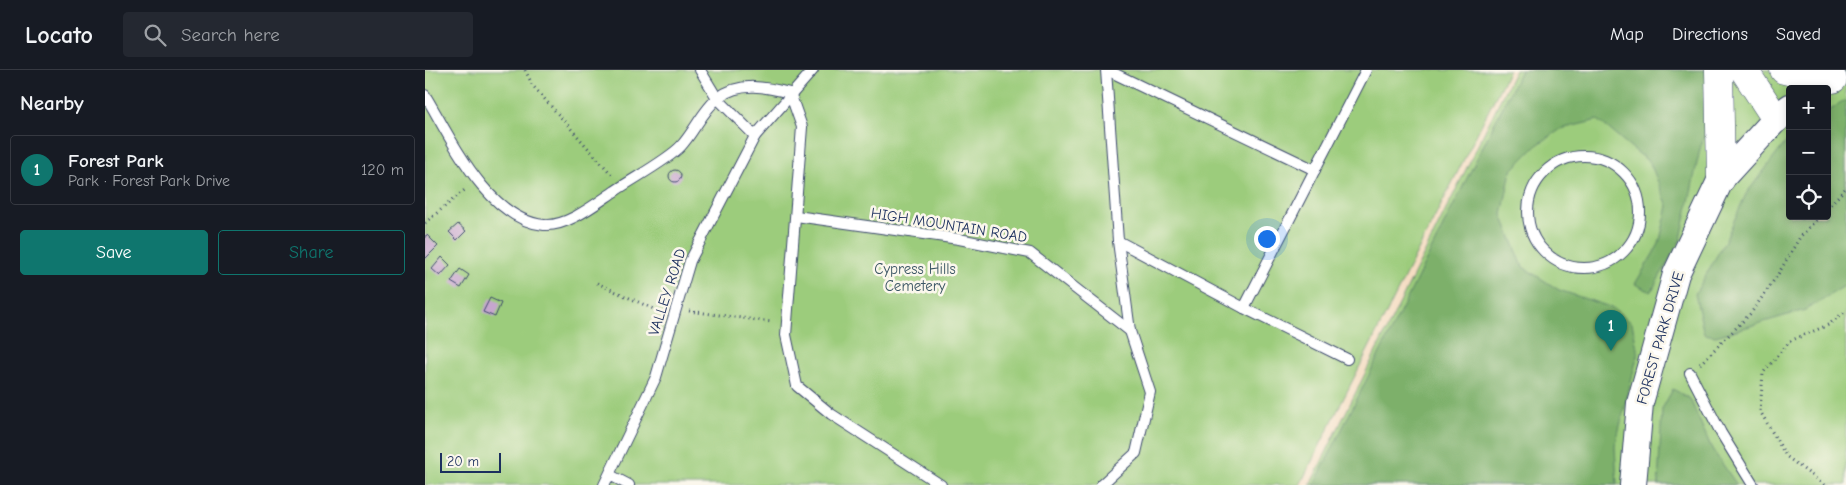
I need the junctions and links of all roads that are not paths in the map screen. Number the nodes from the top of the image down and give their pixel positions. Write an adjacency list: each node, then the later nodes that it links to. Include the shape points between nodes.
1 (700, 70): 12 (lane)
2 (813, 70): 10 (lane, VALLEY ROAD)
3 (1107, 70): 16 (lane); 19 (lane)
4 (1366, 70): 16 (lane)
5 (1719, 70): 17 (highway)
6 (1744, 70): 13 (highway)
7 (1764, 70): 13 (highway)
8 (1784, 70): 9 (highway)
9 (1832, 80)
10 (790, 93): 12 (lane, via 761,86 739,88); 14 (lane, VALLEY ROAD); 18 (lane, via 802,126)
11 (425, 95): 12 (lane, via 476,180 518,216 545,225 580,214 680,147)
12 (717, 98): 14 (lane)
13 (1785, 111): 17 (street, FOREST PARK DRIVE)
14 (755, 136): 24 (lane, VALLEY ROAD, via 691,261 656,376)
15 (1621, 169): 15 (lane, via 1589,155 1572,156 1555,163 1542,175 1532,190 1529,224 1536,241 1547,254 1562,264 1597,267 1614,260 1627,249 1637,234 1641,216 1633,183)
16 (1315, 170): 20 (lane)
17 (1721, 178): 29 (street, FOREST PARK DRIVE, via 1677,274 1648,375 1640,403)
18 (796, 216): 21 (lane, HIGH MOUNTAIN ROAD, via 959,239 1030,253); 27 (lane, via 786,335 797,386 831,414)
19 (1118, 241): 20 (lane); 21 (lane)
20 (1244, 308): 22 (lane)
21 (1130, 331): 28 (lane, via 1150,392 1136,453)
22 (1347, 359)
23 (1690, 373): 30 (lane, via 1721,434)
24 (610, 475): 25 (lane, VALLEY ROAD); 26 (lane)
25 (604, 485)
26 (629, 485)
27 (941, 485)
28 (1101, 485)
29 (1633, 485)
30 (1753, 485)

